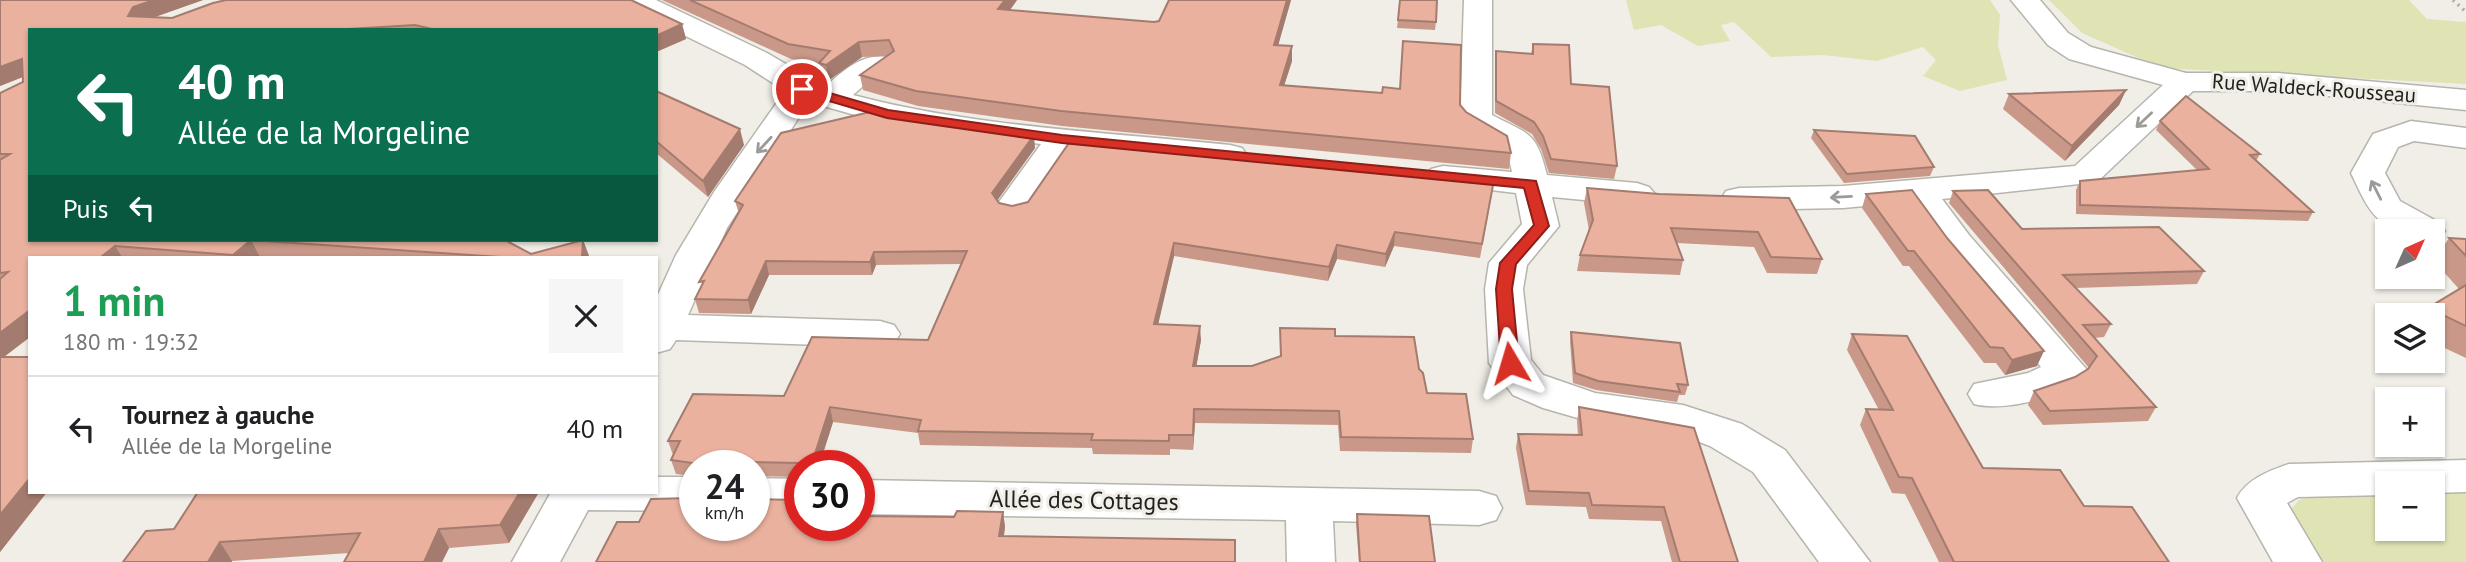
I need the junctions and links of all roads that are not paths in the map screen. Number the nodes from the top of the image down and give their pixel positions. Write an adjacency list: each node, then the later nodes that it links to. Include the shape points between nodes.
1 (634, 0): 6 (street, via 756,59)
2 (1478, 0): 12 (street, via 1476,119 1523,145)
3 (2025, 0): 5 (street, via 2059,39 2080,53)
4 (880, 64): 6 (street)
5 (2185, 82): 7 (street, Rue Waldeck-Rousseau, via 2278,82); 13 (street, Rue Waldeck-Rousseau, one-way to 13, via 2085,175)
6 (816, 94): 9 (street, via 887,114); 18 (street, one-way to 18, via 752,158 709,229)
7 (2466, 100)
8 (2466, 138): 17 (street, one-way to 8, via 2385,208 2368,173 2385,141 2411,131)
9 (1062, 139): 10 (street); 16 (street)
10 (1255, 158)
11 (1407, 172): 12 (street)
12 (1531, 184): 14 (street); 30 (street, via 1541,226 1508,263 1504,289 1510,363 1528,385 1570,402 1683,420 1726,435 1769,461)
13 (1920, 192): 15 (street, Rue Waldeck-Rousseau, one-way to 15, via 1789,199); 20 (street, via 1956,243 2067,371 2038,385)
14 (1670, 196)
15 (1710, 197)
16 (1014, 206)
17 (2407, 219)
18 (660, 333): 19 (street)
19 (880, 334)
20 (1989, 394)
21 (2466, 476): 31 (street, via 2289,481 2260,498)
22 (573, 494): 28 (street)
23 (655, 494): 24 (street)
24 (679, 495)
25 (875, 497): 26 (street, Allée des Cottages)
26 (1309, 503): 27 (street, Allée des Cottages); 29 (street)
27 (1479, 508)
28 (536, 562)
29 (1311, 562)
30 (1846, 562)
31 (2298, 562)

